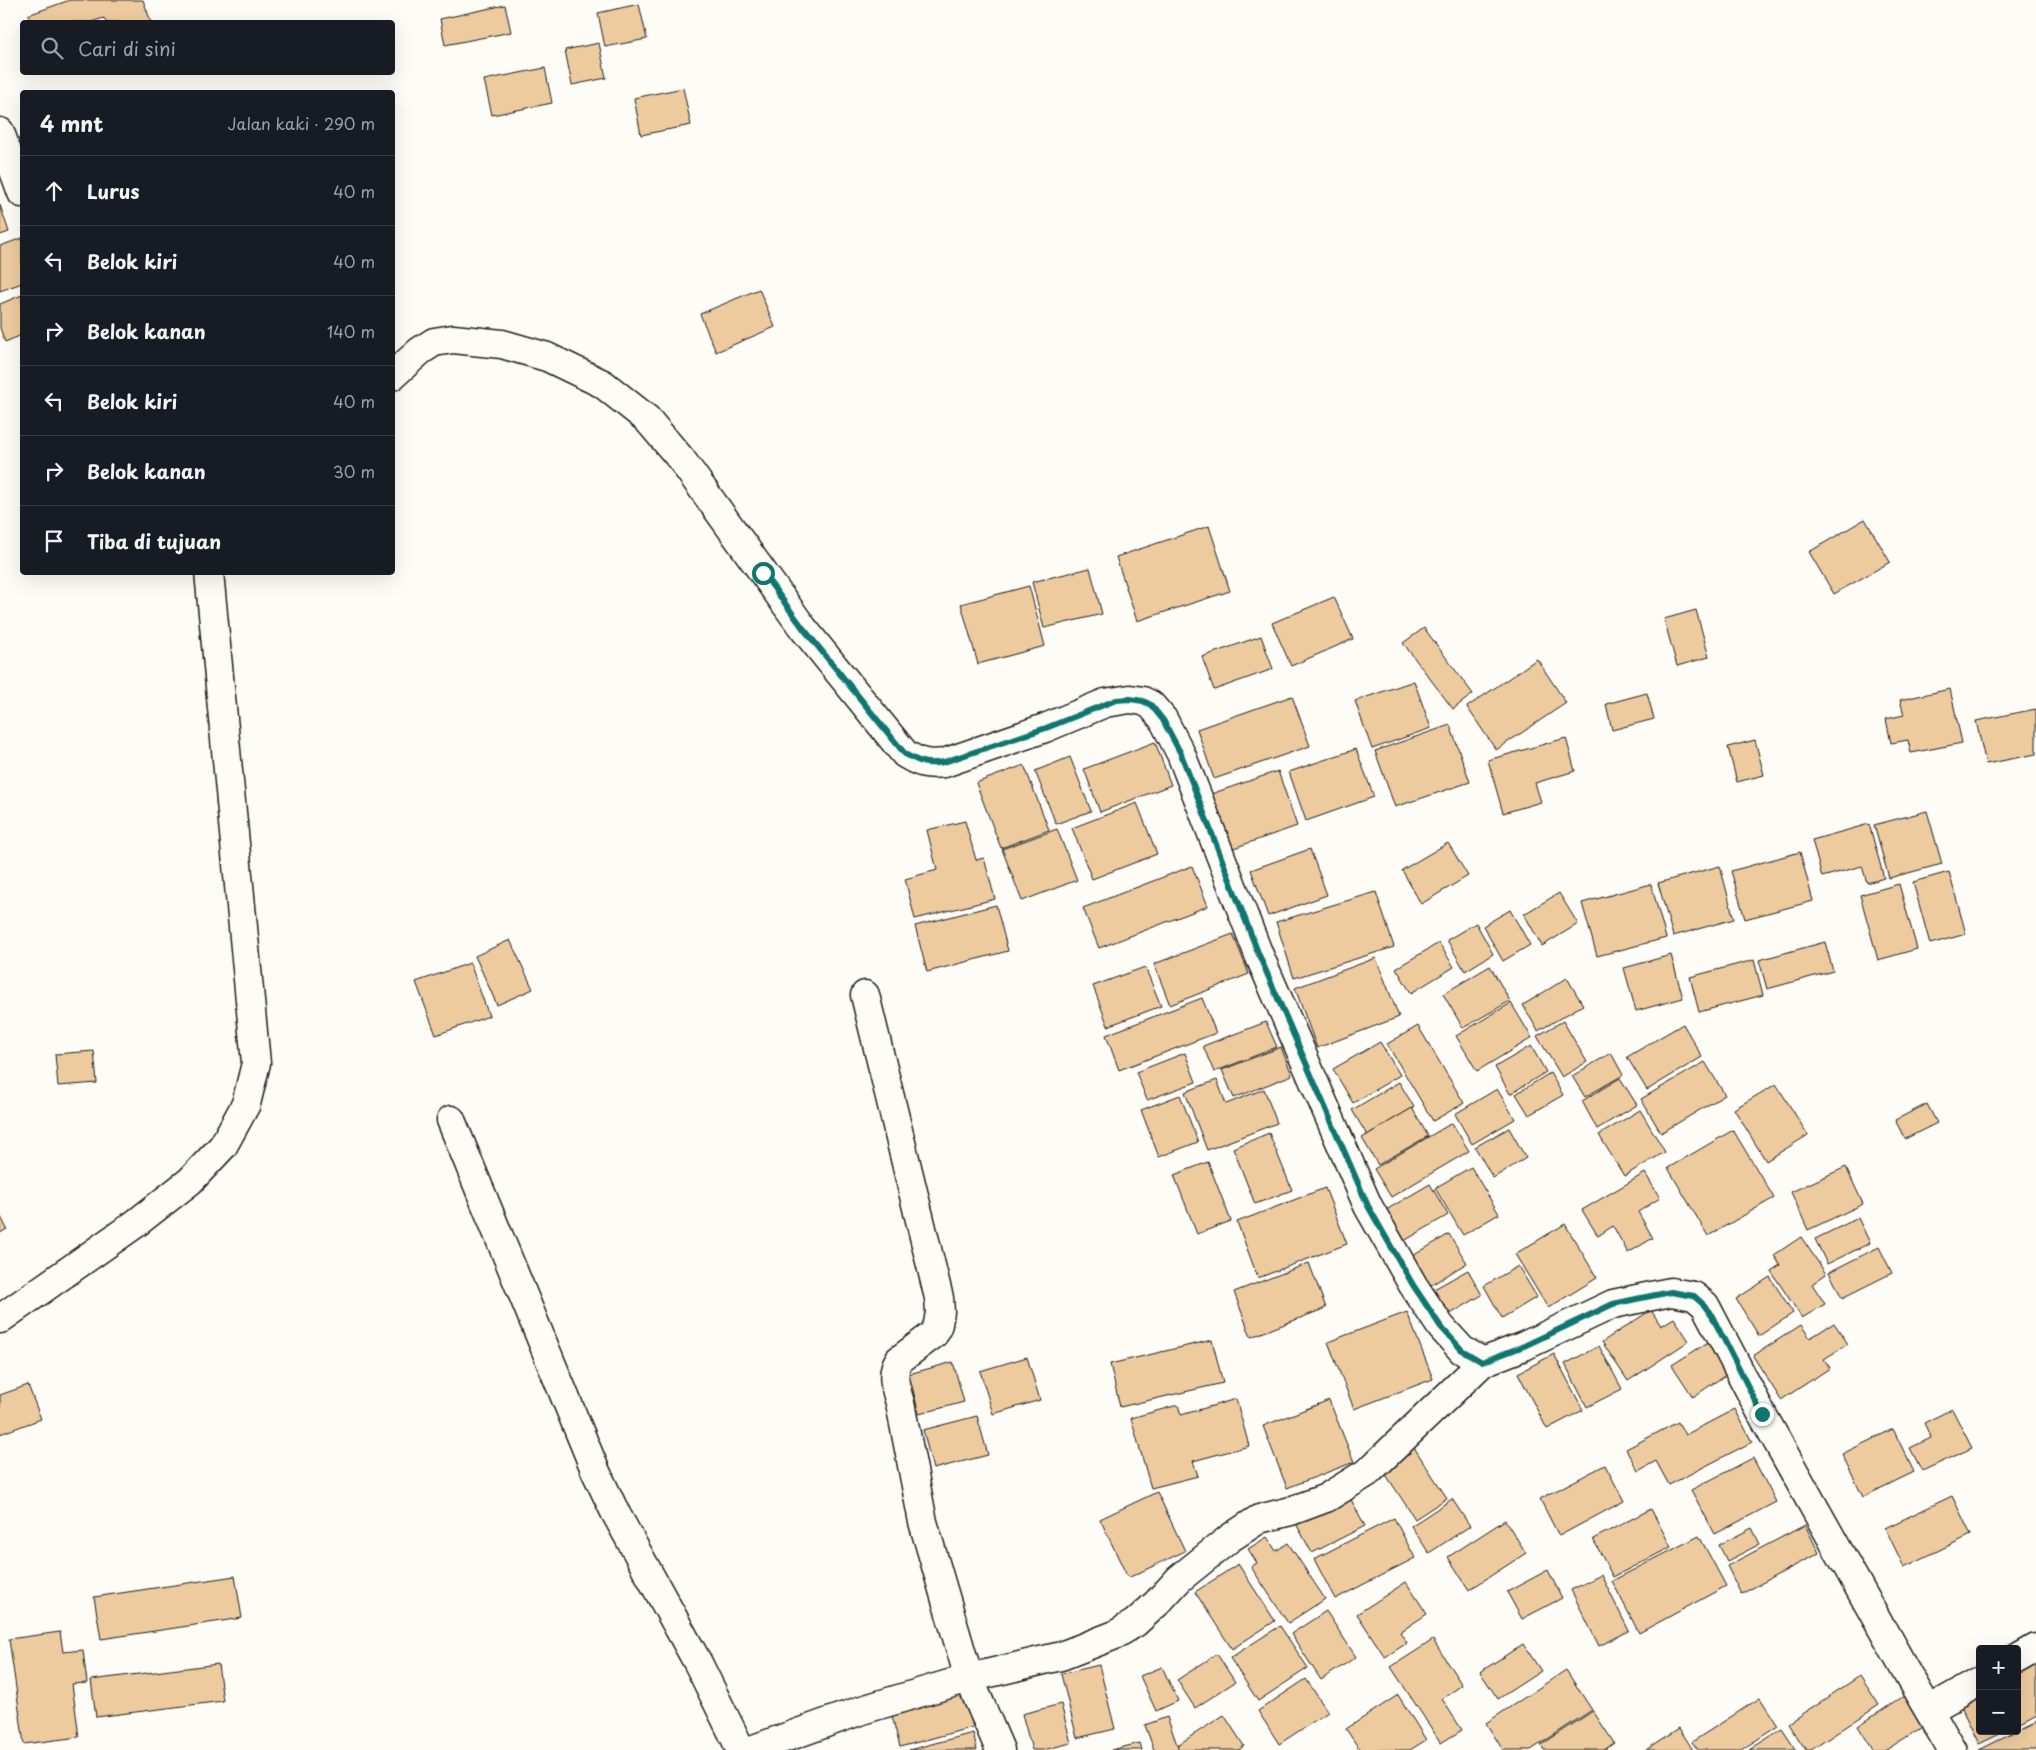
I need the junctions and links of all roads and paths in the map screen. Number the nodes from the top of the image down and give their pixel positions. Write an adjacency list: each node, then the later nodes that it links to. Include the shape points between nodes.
1 (0, 132): 2 (street)
2 (20, 187)
3 (395, 373): 8 (street, via 434,342 452,339 502,344 547,357 603,384 648,419 682,459 803,628 905,754 918,762 944,762 1046,728 1116,700 1130,699 1151,705 1181,754 1259,955 1368,1206 1441,1327 1462,1350)
4 (210, 575): 7 (street, via 256,1063 246,1104 223,1146 190,1181)
5 (865, 995): 11 (street, via 940,1312 934,1334 899,1360 894,1384 923,1522)
6 (450, 1120): 14 (street, via 596,1472)
7 (0, 1319)
8 (1482, 1362): 11 (street, via 1368,1472 1326,1498 1260,1519 1230,1538 1179,1579 1134,1623 1079,1650); 13 (street, via 1613,1304 1671,1292 1694,1296 1712,1316 1762,1414)
9 (2036, 1648): 10 (street)
10 (2021, 1657)
11 (970, 1678): 15 (street, via 862,1710); 16 (street)
12 (1976, 1683): 13 (street)
13 (1929, 1710): 17 (street)
14 (741, 1750)
15 (751, 1750)
16 (1000, 1750)
17 (1952, 1750)

